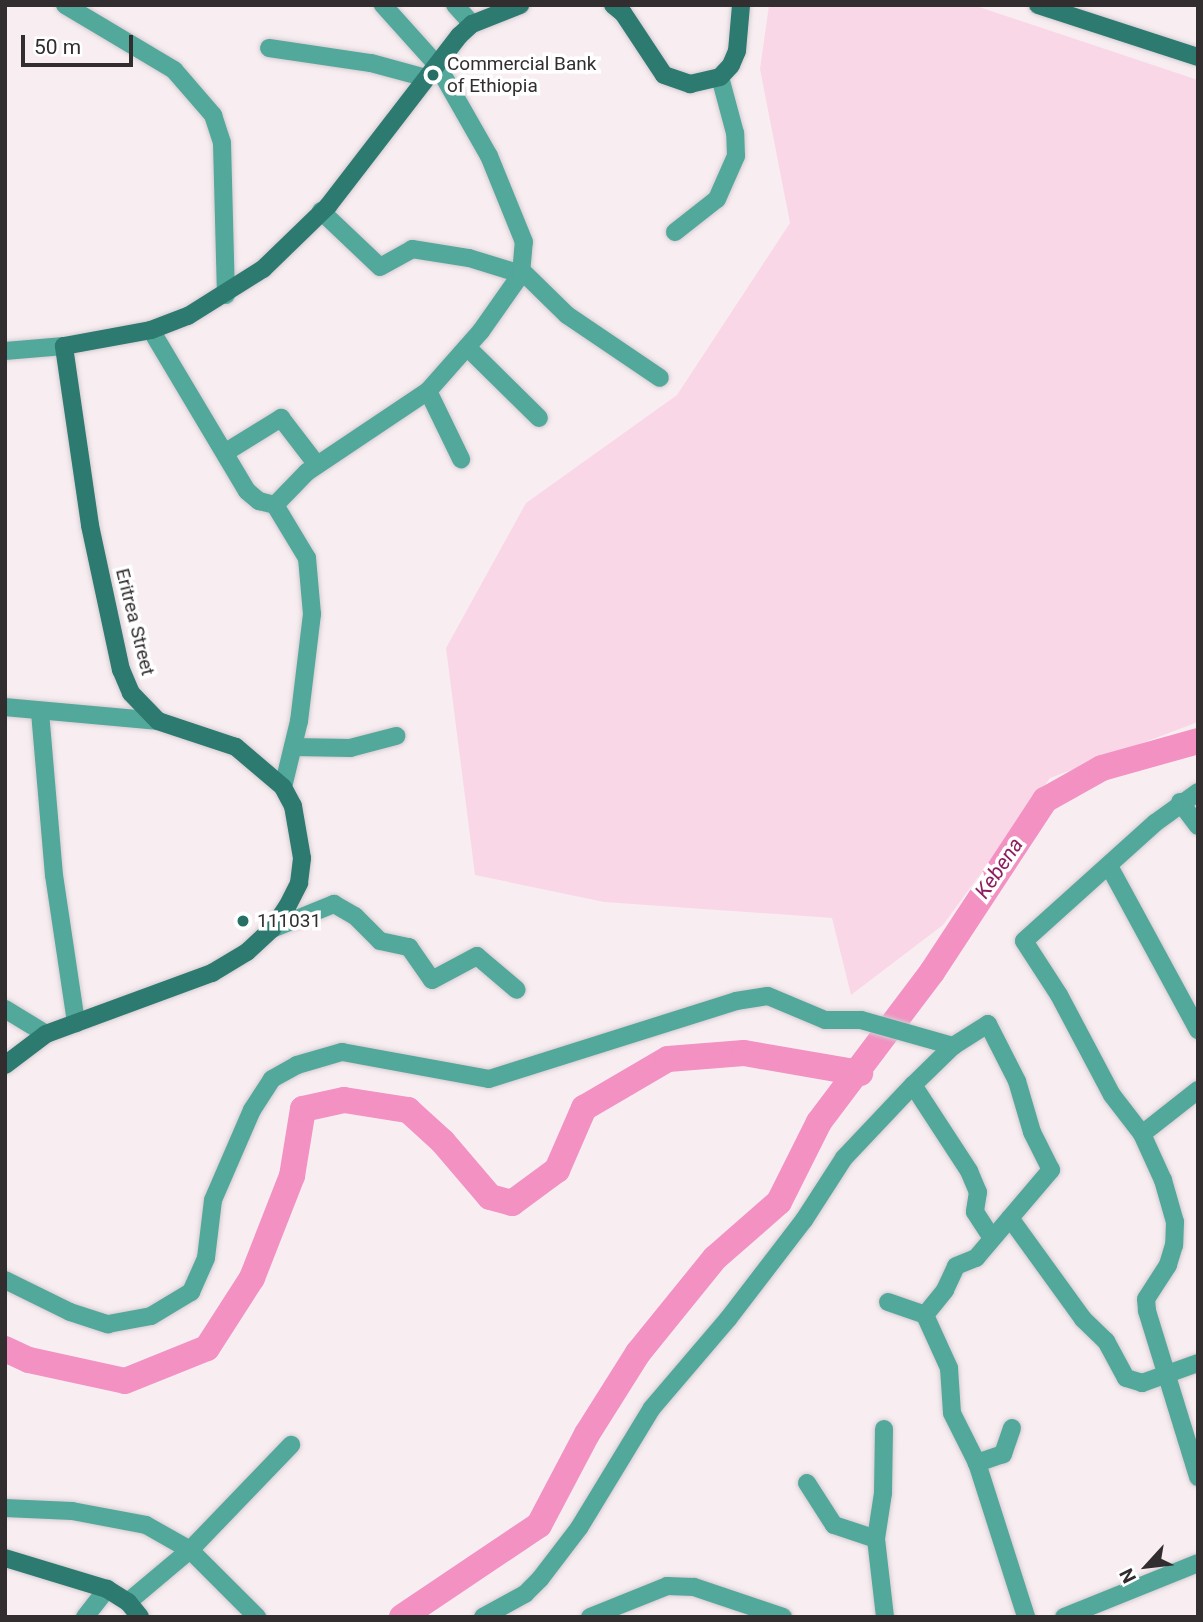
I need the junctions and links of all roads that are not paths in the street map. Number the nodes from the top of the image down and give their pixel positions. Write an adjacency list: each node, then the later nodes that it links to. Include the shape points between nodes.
1 (65, 5): 17 (street, via 142,46 174,70 213,115 222,143)
2 (383, 5): 11 (street)
3 (455, 5): 8 (street)
4 (520, 5): 8 (main road)
5 (613, 5): 13 (main road, via 664,75 690,84)
6 (741, 5): 13 (main road, via 737,51)
7 (1038, 5): 10 (main road)
8 (472, 24): 11 (main road)
9 (269, 48): 12 (street, via 371,63)
10 (1198, 57)
11 (437, 65): 12 (main road); 16 (street, via 499,178 524,242)
12 (424, 77): 14 (main road)
13 (720, 77): 15 (street, via 735,133 736,156 717,199)
14 (321, 211): 16 (street, via 380,267 412,249); 17 (main road, via 295,240)
15 (675, 232)
16 (521, 272): 20 (street); 22 (street, via 567,315)
17 (226, 295): 18 (main road)
18 (151, 330): 19 (main road); 25 (street)
19 (64, 346): 21 (street); 31 (main road, Eritrea Street, via 90,525 121,670 131,693)
20 (467, 347): 23 (street); 24 (street)
21 (5, 351)
22 (660, 379)
23 (429, 391): 26 (street); 27 (street)
24 (539, 418)
25 (226, 452): 27 (street, via 281,418); 28 (street, via 247,491 259,501)
26 (461, 459)
27 (317, 465): 28 (street)
28 (275, 505): 33 (street, via 307,558 312,614)
29 (5, 707): 30 (street)
30 (40, 712): 31 (street); 42 (street, via 54,875)
31 (158, 721): 34 (main road, Eritrea Street, via 236,747)
32 (396, 736): 33 (street, via 350,748)
33 (293, 747): 34 (street)
34 (283, 788): 39 (main road, Eritrea Street, via 293,806 302,858 299,883)
35 (1198, 792): 36 (street)
36 (1180, 802): 37 (street); 38 (street)
37 (1198, 826)
38 (1108, 866): 43 (street); 49 (street, via 1024,941 1059,995 1112,1095)
39 (272, 929): 40 (street, via 334,904 355,916 380,941 410,947 432,980 477,956); 42 (main road, Eritrea Street, via 212,973)
40 (517, 990)
41 (5, 1009): 44 (street)
42 (76, 1023): 44 (main road, Eritrea Street)
43 (1198, 1030)
44 (46, 1034): 46 (main road, Eritrea Street)
45 (953, 1046): 47 (street); 50 (street, via 980,1025 988,1024 995,1031 1032,1132 1050,1163 1047,1177); 52 (street, via 861,1020 825,1020 768,996 736,1001 489,1079 342,1052 297,1065 272,1079 252,1110 213,1200 206,1258 191,1292 151,1316 108,1324)
46 (5, 1065)
47 (913, 1085): 51 (street, via 969,1171 978,1192 975,1212); 73 (street, via 844,1158 804,1220 728,1319 652,1408 579,1528 540,1579 525,1594)
48 (1198, 1090): 49 (street)
49 (1142, 1134): 56 (street, via 1163,1180 1175,1222 1168,1265 1146,1299)
50 (1010, 1218): 51 (street); 56 (street, via 1083,1319 1106,1340 1126,1378 1142,1383)
51 (992, 1238): 54 (street, via 976,1258 956,1266 945,1290)
52 (5, 1280)
53 (888, 1302): 54 (street)
54 (925, 1315): 60 (street, via 949,1368 952,1413)
55 (1198, 1363): 56 (street)
56 (1169, 1375): 61 (street)
57 (1012, 1428): 60 (street, via 1003,1454)
58 (884, 1429): 64 (street, via 883,1493)
59 (291, 1445): 65 (street)
60 (977, 1463): 77 (street)
61 (1198, 1477)
62 (807, 1483): 64 (street, via 834,1525)
63 (5, 1508): 65 (street, via 118,1518 146,1525)
64 (876, 1539): 76 (street)
65 (190, 1550): 69 (street); 72 (street)
66 (5, 1558): 68 (main road)
67 (1198, 1563): 78 (street)
68 (107, 1589): 69 (main road); 70 (street)
69 (128, 1602): 71 (main road)
70 (85, 1617)
71 (140, 1617)
72 (257, 1617)
73 (483, 1617)
74 (590, 1617): 75 (street, via 667,1586 694,1587)
75 (783, 1617)
76 (885, 1617)
77 (1026, 1617)
78 (1064, 1617)

